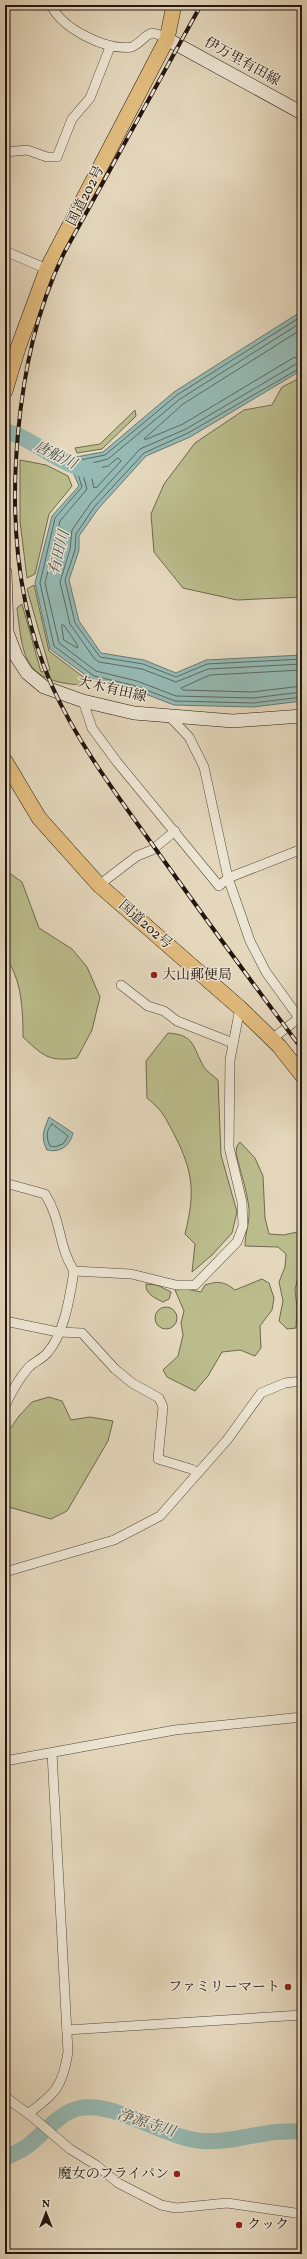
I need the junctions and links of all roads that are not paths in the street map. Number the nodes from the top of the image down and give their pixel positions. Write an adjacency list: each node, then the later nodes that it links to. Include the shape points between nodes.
1 (51, 5): 4 (street, via 58,16 84,35)
2 (174, 5): 3 (highway, 国道202号)
3 (167, 39): 4 (street, via 156,32 150,33 132,47); 5 (main road, 伊万里有田線); 8 (highway, 国道202号)
4 (110, 47): 6 (street, via 90,98 72,119 57,157 47,158 27,150)
5 (302, 113)
6 (5, 152)
7 (5, 251): 8 (street)
8 (47, 270): 9 (highway, 国道202号)
9 (5, 391)
10 (5, 572): 11 (main road, 大木有田線, via 7,632 16,656 27,672 44,687)
11 (83, 701): 13 (main road, 大木有田線, via 134,713); 15 (street, via 92,728)
12 (302, 716): 13 (main road, 大木有田線, via 233,721)
13 (170, 717): 17 (street, via 189,737 204,767)
14 (5, 761): 18 (highway, 国道202号, via 39,818)
15 (174, 831): 17 (street, via 219,886); 18 (street, via 152,850 137,856)
16 (302, 849): 17 (street)
17 (228, 878): 21 (street, via 250,941 266,972)
18 (99, 885): 20 (highway, 国道202号)
19 (121, 985): 23 (street, via 148,1006 164,1011 177,1021)
20 (240, 1008): 22 (highway, 国道202号); 23 (street)
21 (301, 1020): 22 (street)
22 (272, 1039): 24 (highway, 国道202号)
23 (233, 1042): 26 (street, via 230,1060 229,1147 242,1202 243,1226 237,1242 195,1285 176,1285 131,1274)
24 (302, 1075)
25 (5, 1183): 26 (street, via 45,1194 54,1209 65,1257)
26 (74, 1271): 28 (street, via 68,1305)
27 (5, 1321): 28 (street)
28 (58, 1332): 30 (street, via 50,1351 29,1368); 31 (street, via 82,1333 115,1369 132,1383 160,1398 163,1406 158,1459)
29 (302, 1381): 31 (street, via 285,1383 261,1393 227,1440)
30 (5, 1406)
31 (198, 1473): 32 (street, via 160,1516 129,1533 114,1540)
32 (5, 1572)
33 (302, 1716): 34 (street, via 175,1730)
34 (52, 1752): 35 (street); 37 (street)
35 (5, 1761)
36 (302, 2015): 37 (street)
37 (67, 2030): 39 (street, via 66,2069 53,2095)
38 (5, 2097): 39 (street)
39 (29, 2114): 40 (street, via 70,2150 96,2165 118,2183 161,2205 176,2208 227,2203)
40 (302, 2214)

